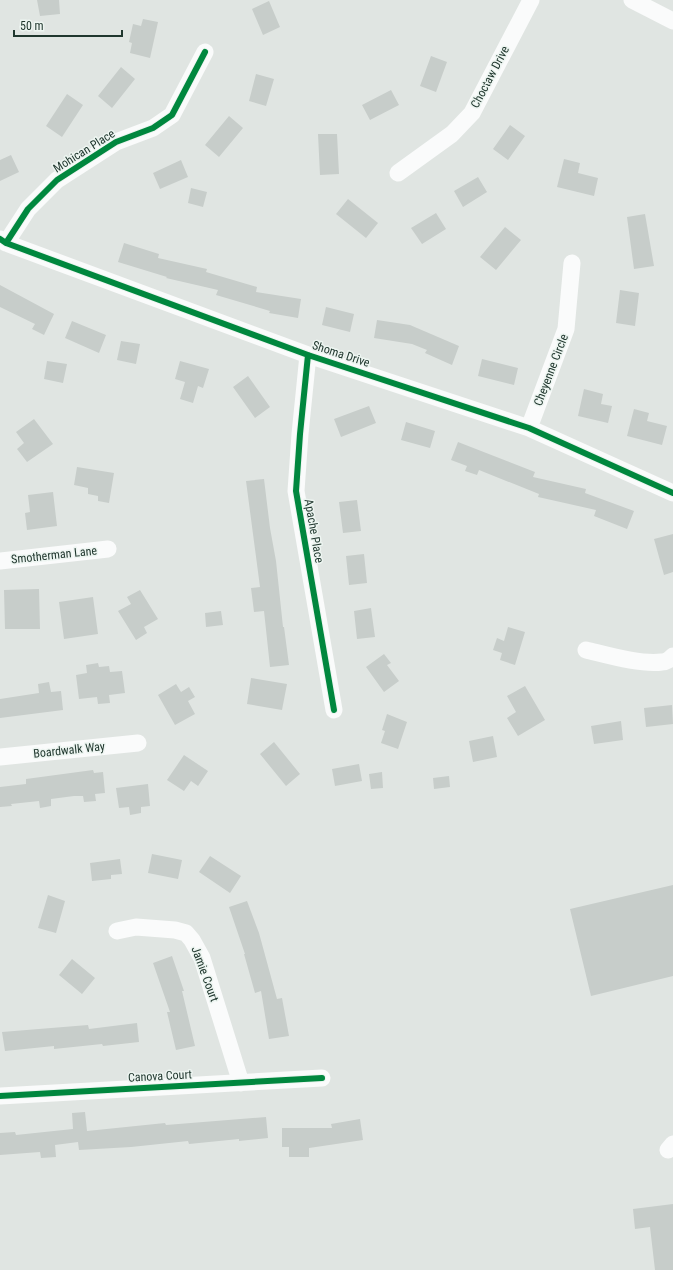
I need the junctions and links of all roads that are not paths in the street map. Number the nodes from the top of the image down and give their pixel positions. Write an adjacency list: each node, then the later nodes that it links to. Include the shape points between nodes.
1 (531, 0): 5 (street, Choctaw Drive, via 472,113 452,134)
2 (632, 0): 3 (street)
3 (673, 21)
4 (205, 52): 6 (street, Mohican Place, via 172,115 153,128 116,142 57,180 28,209)
5 (398, 173)
6 (3, 241): 8 (street, Shoma Drive)
7 (572, 263): 9 (street, Cheyenne Circle, via 566,329)
8 (308, 355): 9 (street, Shoma Drive); 15 (street, Apache Place, via 296,491)
9 (529, 428): 10 (street, Shoma Drive)
10 (673, 493)
11 (108, 549): 12 (street, Smotherman Lane)
12 (0, 561)
13 (586, 650): 14 (street, via 651,662 664,662)
14 (673, 656)
15 (334, 710)
16 (138, 743): 17 (street, Boardwalk Way)
17 (0, 757)
18 (117, 931): 20 (street, Jamie Court, via 136,927 175,930 186,933 192,940 202,958)
19 (322, 1078): 20 (street, Canova Court)
20 (240, 1083): 21 (street, Canova Court)
21 (0, 1096)

